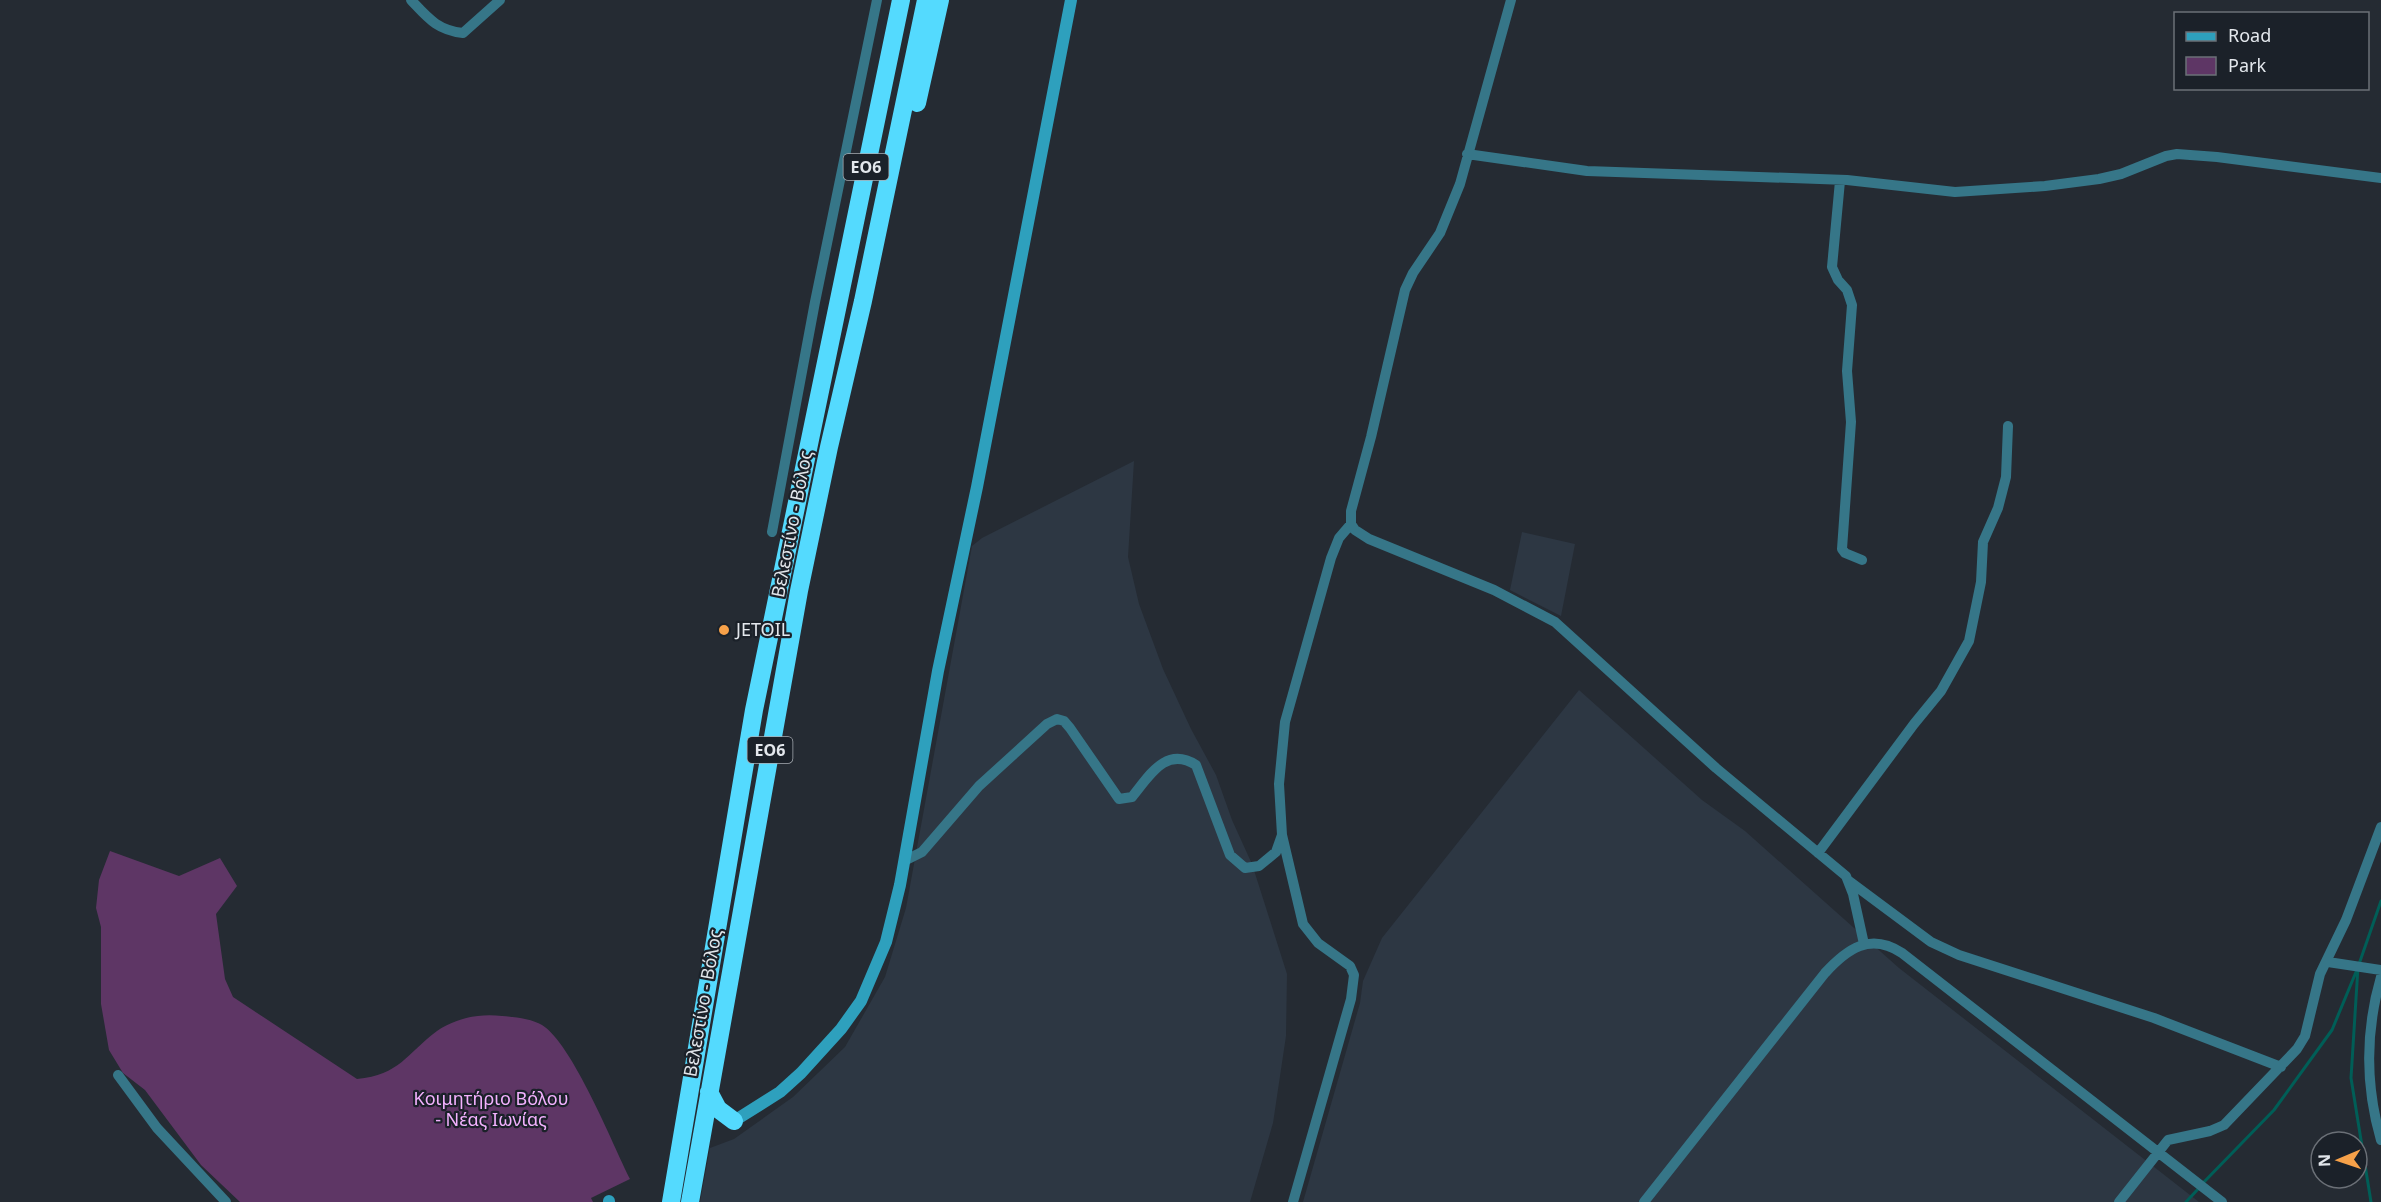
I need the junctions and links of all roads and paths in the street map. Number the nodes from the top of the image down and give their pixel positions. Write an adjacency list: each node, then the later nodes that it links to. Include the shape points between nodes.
1 (411, 0): 2 (street, via 435,24 463,33)
2 (500, 0)
3 (877, 0): 14 (street)
4 (901, 0): 15 (highway, Βελεστίνο - Βόλος / ΕΟ6)
5 (926, 0): 12 (highway, Βελεστίνο - Βόλος / ΕΟ6)
6 (940, 0): 12 (highway, via 896,195)
7 (1071, 0): 22 (street)
8 (1511, 0): 9 (street)
9 (1467, 154): 11 (street, via 1587,171); 16 (street, via 1446,221 1405,290 1352,503)
10 (2381, 178): 11 (street, via 2177,153 2107,178 2000,190 1955,192)
11 (1840, 181): 18 (street, via 1832,267 1852,305 1847,371 1851,422 1842,549)
12 (863, 301): 30 (highway, Βελεστίνο - Βόλος / ΕΟ6, via 799,591)
13 (2008, 426): 21 (street, via 2006,477 1983,542 1982,582 1969,641 1941,691)
14 (788, 439): 15 (street); 17 (street)
15 (808, 443): 36 (highway, Βελεστίνο - Βόλος / ΕΟ6, via 754,710)
16 (1351, 524): 20 (street, via 1339,538 1331,558 1285,722 1279,784); 21 (street, via 1369,538 1494,590 1556,622 1716,768)
17 (772, 532)
18 (1862, 560)
19 (2381, 827): 25 (street)
20 (1282, 835): 22 (street, via 1276,852 1259,866 1239,865 1230,855 1196,765 1186,759 1168,759 1132,797 1119,799 1070,728 1057,719 980,786 922,852); 38 (street, via 1304,924 1318,943 1350,966 1354,975 1351,999)
21 (1818, 853): 23 (street)
22 (904, 861): 31 (street, via 886,942 861,1000 801,1073 780,1092)
23 (1849, 881): 24 (street); 28 (street, via 1931,942 1959,955 2143,1014)
24 (1864, 944): 34 (street, via 1884,945 1902,953); 39 (street, via 1845,954 1825,973)
25 (2328, 962): 26 (street); 28 (street, via 2318,982 2305,1036)
26 (2381, 970)
27 (2381, 977): 33 (street, via 2373,1007 2368,1073)
28 (2281, 1067): 34 (street, via 2224,1125 2168,1140)
29 (118, 1075): 35 (street, via 157,1128)
30 (709, 1092): 31 (highway, via 718,1109); 32 (highway, Βελεστίνο - Βόλος / ΕΟ6)
31 (735, 1121): 32 (highway)
32 (701, 1134): 37 (highway, Βελεστίνο - Βόλος / ΕΟ6)
33 (2381, 1140)
34 (2159, 1153): 40 (street); 41 (street)
35 (226, 1202)
36 (671, 1202)
37 (690, 1202)
38 (1293, 1202)
39 (1644, 1202)
40 (2119, 1202)
41 (2222, 1202)

